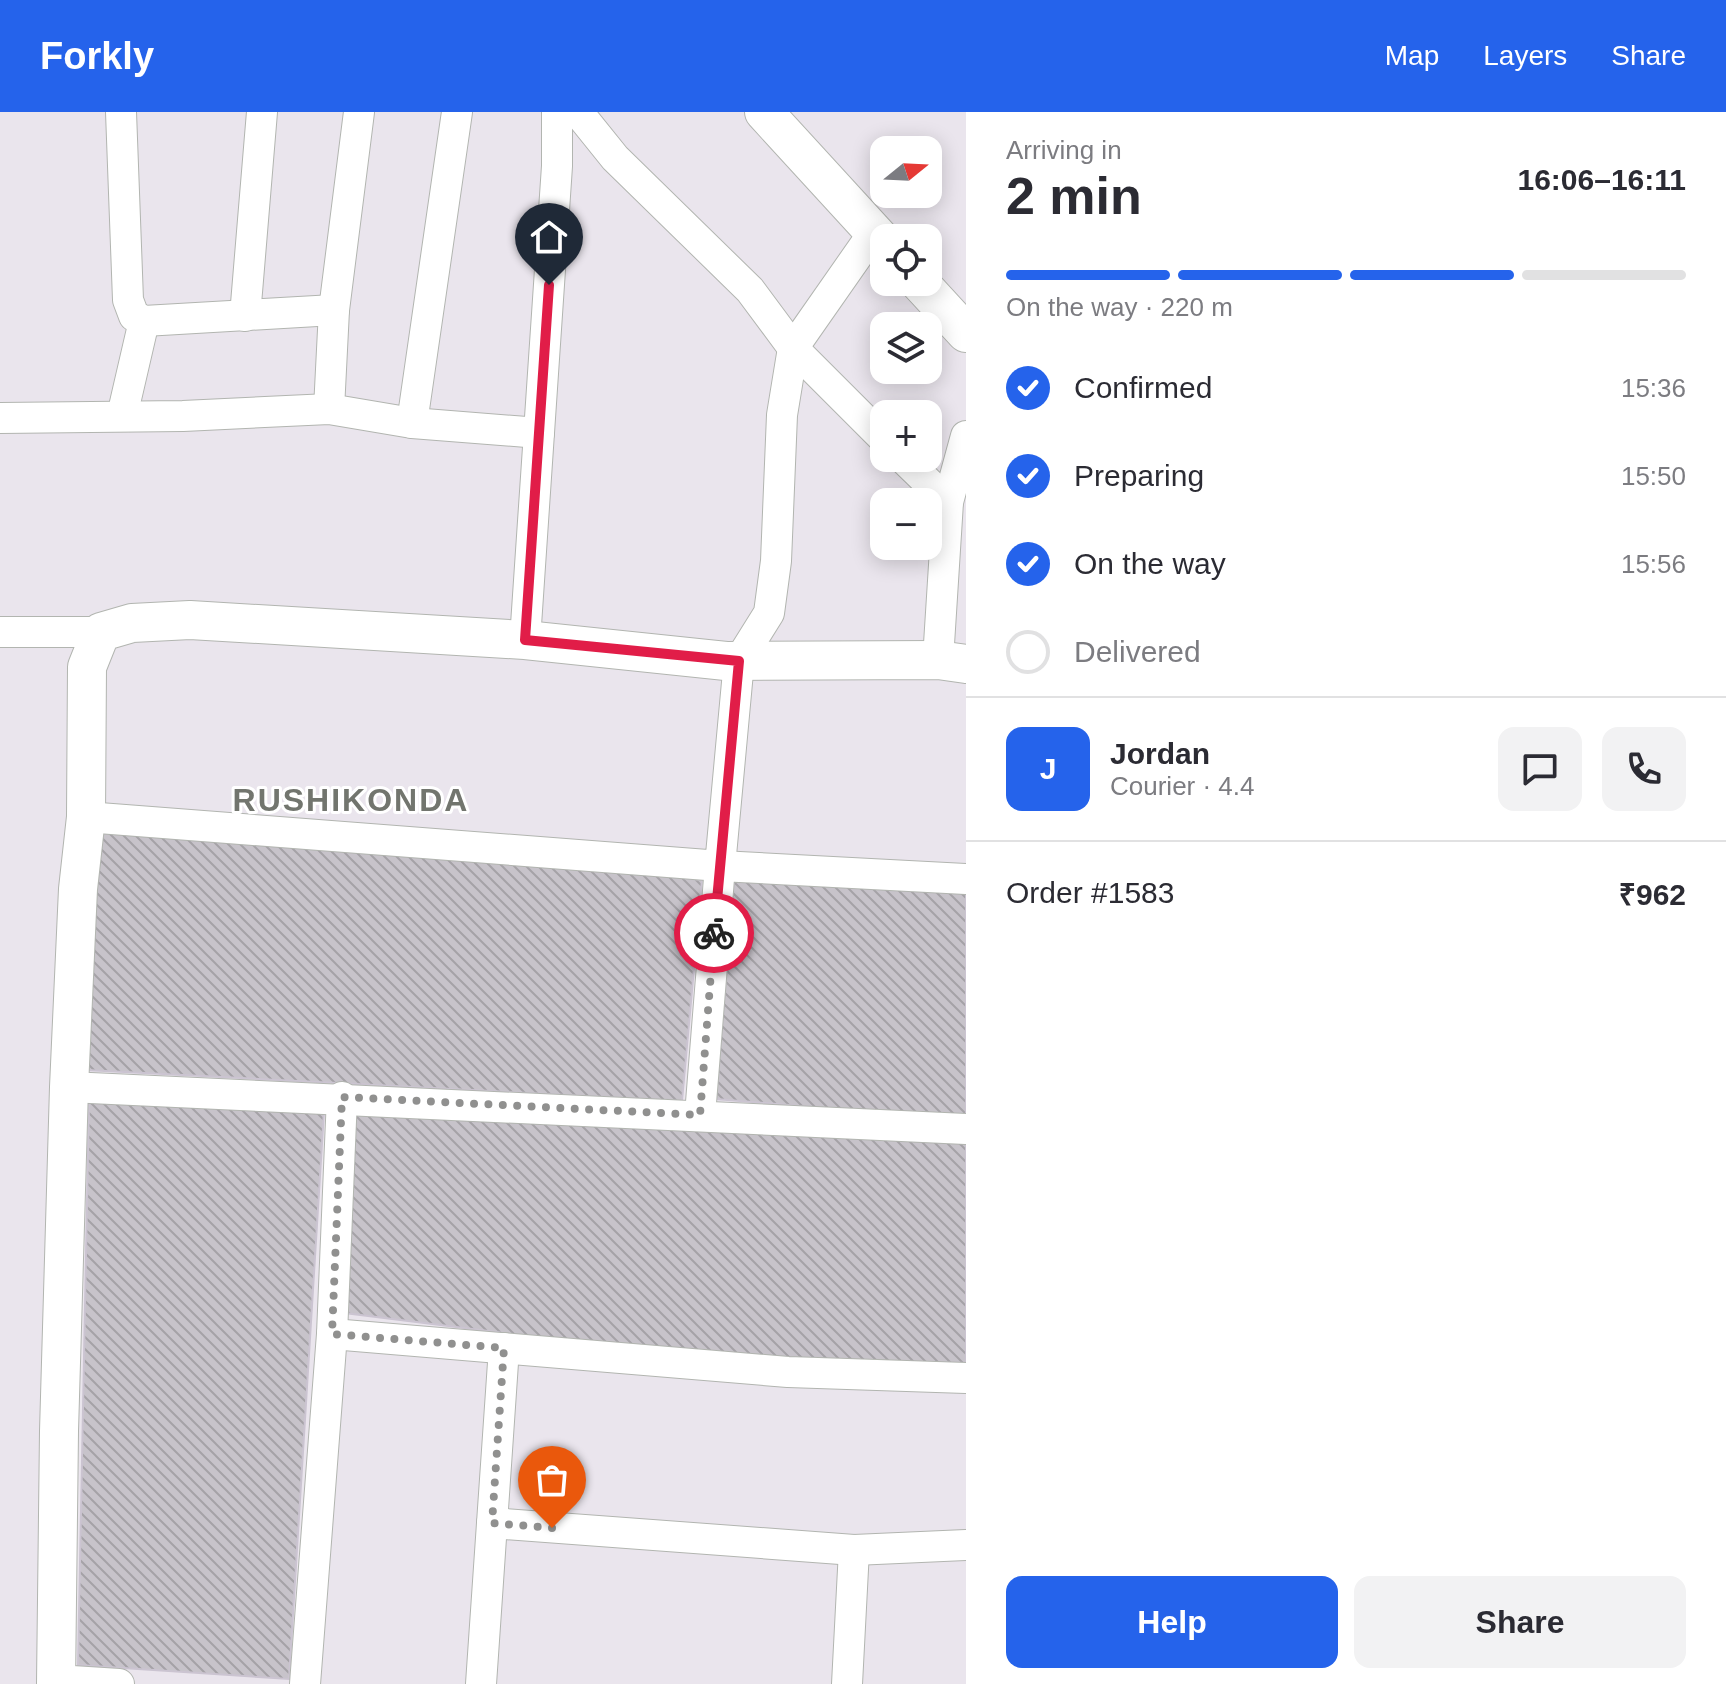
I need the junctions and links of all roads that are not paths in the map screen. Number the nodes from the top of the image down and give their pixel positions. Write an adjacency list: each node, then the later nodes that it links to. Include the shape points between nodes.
1 (121, 112): 13 (street, via 128,300 134,316)
2 (262, 112): 12 (street)
3 (359, 112): 11 (street)
4 (457, 112): 19 (street)
5 (557, 112): 21 (street)
6 (578, 112): 15 (street, via 615,158 750,290)
7 (764, 112): 8 (street)
8 (870, 228)
9 (870, 250): 15 (street)
10 (932, 296): 14 (street)
11 (334, 310): 12 (street); 16 (street)
12 (245, 316): 13 (street)
13 (144, 321): 17 (street)
14 (966, 333)
15 (793, 348): 20 (street); 28 (street, via 782,415 769,613)
16 (329, 409): 17 (street); 19 (street)
17 (122, 416): 18 (street)
18 (0, 418)
19 (412, 423): 21 (street)
20 (870, 425)
21 (539, 433): 27 (street)
22 (966, 436): 24 (street)
23 (917, 472): 24 (street)
24 (948, 502): 29 (street)
25 (0, 632): 26 (street)
26 (101, 632): 27 (street, via 132,623 190,620); 30 (street, via 87,667)
27 (525, 640): 28 (street)
28 (739, 661): 29 (street); 31 (street)
29 (952, 662)
30 (86, 817): 31 (street); 33 (street)
31 (720, 866): 32 (street); 35 (street)
32 (966, 879)
33 (69, 1087): 34 (street); 43 (street)
34 (342, 1097): 35 (street); 37 (street)
35 (700, 1115): 36 (street)
36 (966, 1129)
37 (332, 1334): 38 (street); 45 (street)
38 (504, 1348): 39 (street, via 788,1372); 40 (street)
39 (966, 1378)
40 (492, 1523): 42 (street); 46 (street)
41 (966, 1545): 42 (street)
42 (854, 1550): 47 (street)
43 (56, 1682): 44 (street)
44 (119, 1684)
45 (305, 1684)
46 (481, 1684)
47 (847, 1684)

